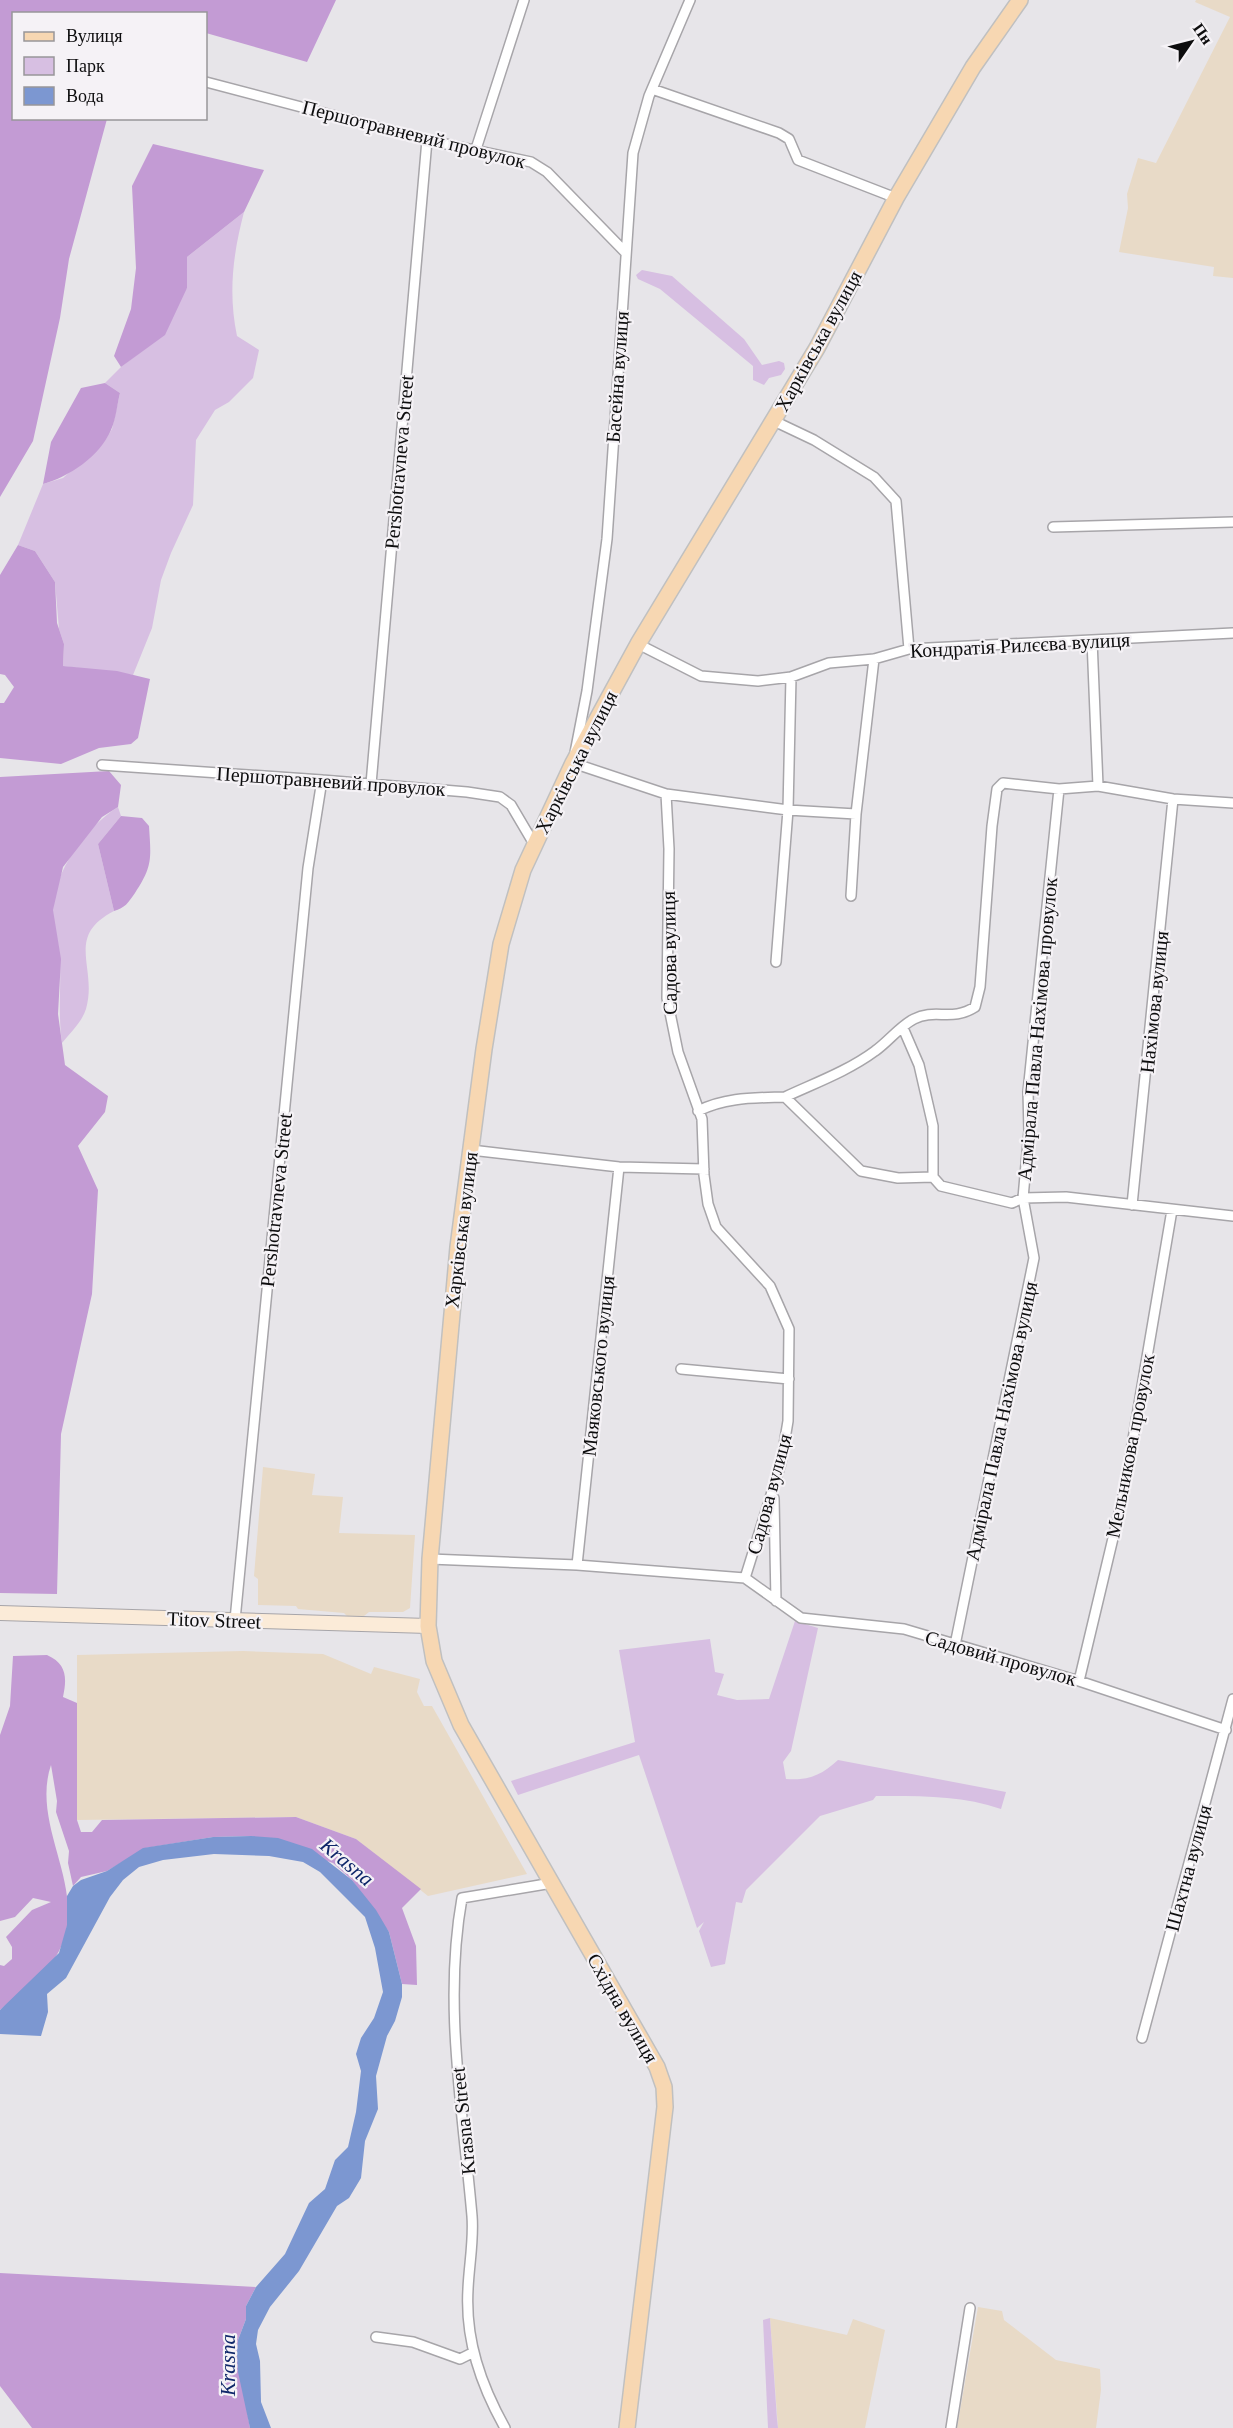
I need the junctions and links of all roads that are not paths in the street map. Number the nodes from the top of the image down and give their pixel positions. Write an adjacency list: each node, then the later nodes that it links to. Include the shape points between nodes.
1 (524, 0): 7 (street)
2 (690, 0): 5 (street, Басейна вулиця)
3 (1020, 0): 8 (main road, Харківська вулиця, via 973,67)
4 (207, 82): 6 (street, Першотравневий провулок)
5 (652, 89): 8 (street, via 779,133 789,139 798,160); 9 (street, Басейна вулиця, via 633,153)
6 (427, 140): 7 (street, Першотравневий провулок); 22 (street, Pershotravneva Street)
7 (476, 148): 9 (street, Першотравневий провулок, via 531,162 547,172)
8 (896, 198): 10 (main road, Харківська вулиця)
9 (625, 252): 19 (street, Басейна вулиця, via 607,539 588,691)
10 (774, 421): 15 (main road, Харківська вулиця); 16 (street, via 874,477 896,501)
11 (1233, 522): 12 (street)
12 (1053, 527)
13 (1233, 633): 14 (street, Кондратія Рилєєва вулиця)
14 (1092, 640): 16 (street, Кондратія Рилєєва вулиця); 23 (street)
15 (638, 644): 18 (street, Кондратія Рилєєва вулиця, via 700,676 758,681); 19 (main road, Харківська вулиця)
16 (909, 649): 17 (street, Кондратія Рилєєва вулиця)
17 (874, 659): 18 (street, Кондратія Рилєєва вулиця, via 829,663); 29 (street)
18 (791, 677): 28 (street)
19 (573, 763): 25 (street); 30 (main road, Харківська вулиця)
20 (102, 765): 21 (street, Першотравневий провулок)
21 (322, 780): 22 (street, Першотравневий провулок); 52 (street, Pershotravneva Street, via 308,868)
22 (371, 784): 30 (street, Першотравневий провулок, via 500,797 511,805)
23 (1098, 786): 24 (street); 26 (street)
24 (1059, 789): 33 (street, via 1015,783 1003,783 998,789 975,1007 962,1015 924,1015); 40 (street, Адмірала Павла Нахімова провулок, via 1033,1024)
25 (666, 794): 28 (street); 35 (street, Садова вулиця, via 667,998 671,1027)
26 (1173, 800): 27 (street); 41 (street, Нахімова вулиця)
27 (1233, 803)
28 (788, 810): 29 (street); 32 (street)
29 (856, 813): 31 (street)
30 (534, 844): 36 (main road, Харківська вулиця, via 501,944)
31 (851, 896)
32 (776, 962)
33 (903, 1028): 34 (street, via 851,1066); 39 (street, via 919,1065 933,1126)
34 (785, 1097): 35 (street, via 732,1099); 39 (street, via 861,1171 898,1178)
35 (698, 1111): 38 (street, Садова вулиця, via 704,1135)
36 (471, 1150): 37 (street); 47 (main road, Харківська вулиця, via 447,1355)
37 (619, 1167): 38 (street); 48 (street, Маяковського вулиця)
38 (704, 1169): 45 (street, Садова вулиця, via 708,1204 716,1227 770,1286 789,1329)
39 (933, 1178): 40 (street, via 941,1186 1012,1203)
40 (1023, 1198): 41 (street, via 1066,1197); 54 (street, Адмірала Павла Нахімова вулиця, via 1034,1258)
41 (1132, 1205): 42 (street)
42 (1172, 1210): 43 (street); 55 (street, Мельникова провулок, via 1124,1491)
43 (1233, 1216)
44 (681, 1370): 45 (street)
45 (789, 1379): 46 (street, Садова вулиця, via 788,1421)
46 (774, 1489): 49 (street, Садова вулиця); 50 (street)
47 (430, 1559): 48 (street); 53 (main road, Харківська вулиця)
48 (577, 1565): 49 (street)
49 (745, 1578): 50 (street, Садовий провулок)
50 (776, 1601): 54 (street, Садовий провулок, via 801,1618 904,1629)
51 (0, 1614): 52 (street, Titov Street)
52 (235, 1620): 53 (street, Titov Street)
53 (428, 1626): 58 (main road, Східна вулиця, via 434,1662 461,1725)
54 (955, 1645): 55 (street, Садовий провулок)
55 (1079, 1681): 57 (street, Садовий провулок)
56 (1233, 1699): 57 (street, Шахтна вулиця)
57 (1226, 1730): 59 (street, Шахтна вулиця)
58 (552, 1883): 62 (street, Krasna Street, via 462,1898 459,1912 454,2036 472,2220 467,2293); 64 (main road, Східна вулиця, via 657,2067 664,2087)
59 (1142, 2038)
60 (970, 2308): 65 (street)
61 (376, 2337): 62 (street, via 413,2342 460,2360)
62 (474, 2352): 63 (street, Krasna Street, via 485,2392)
63 (505, 2428)
64 (627, 2428)
65 (951, 2428)

